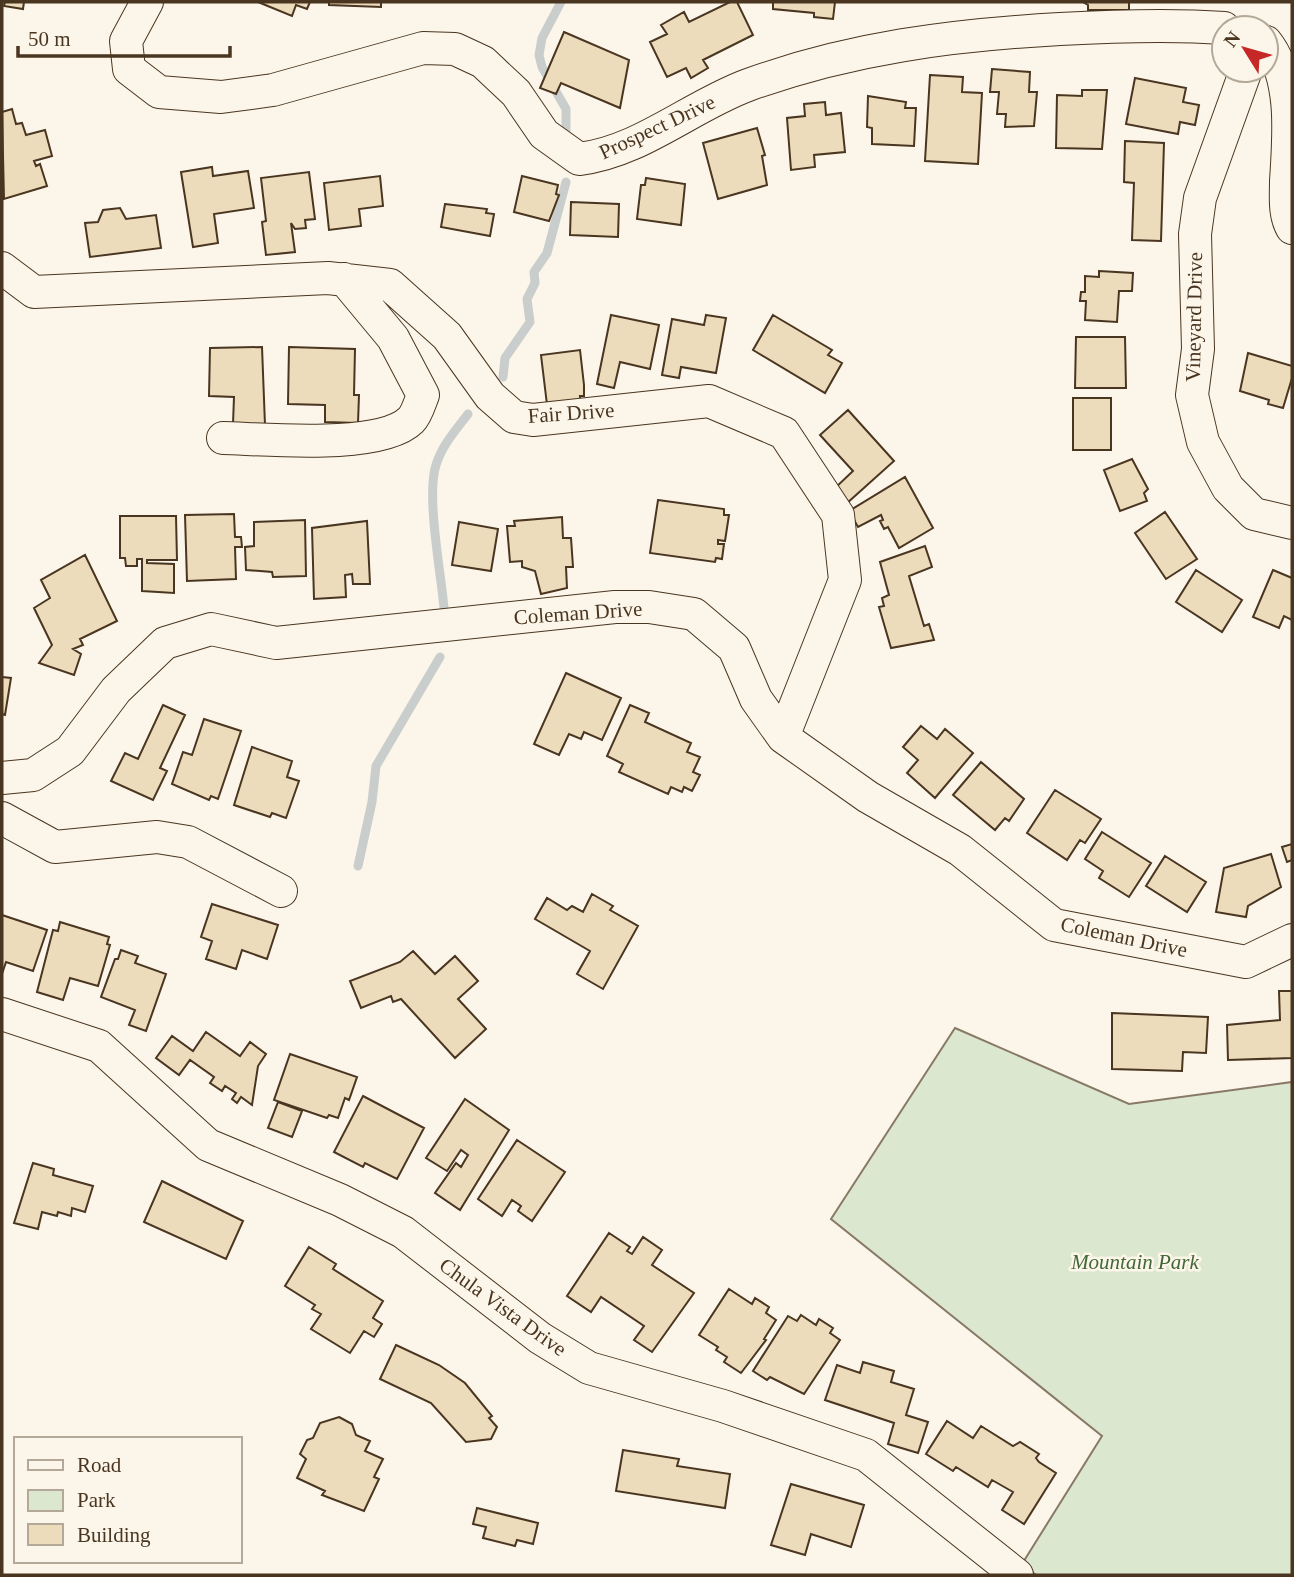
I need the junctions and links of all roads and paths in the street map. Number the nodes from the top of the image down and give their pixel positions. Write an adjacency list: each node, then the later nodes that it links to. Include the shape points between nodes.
1 (147, 2): 2 (street, Prospect Drive, via 126,41 129,69 159,92 221,97 273,90 423,48 455,49 483,62 516,93 544,134 579,159 642,139 745,86 893,44 973,34 1175,24)
2 (1210, 27)
3 (1280, 56): 5 (street, via 1291,90 1286,189)
4 (1241, 84): 9 (street, Vineyard Drive, via 1200,198 1195,234 1198,349 1192,395 1203,442 1228,488 1254,514)
5 (1292, 228)
6 (2, 268): 7 (street, Fair Drive, via 34,292)
7 (344, 279): 8 (street, via 393,338 424,395 411,420 380,436); 10 (street, Fair Drive, via 390,285 447,336 490,396 514,417 533,420 709,401 784,433 838,515 845,580)
8 (223, 438)
9 (1292, 523)
10 (783, 737): 11 (street, Coleman Drive, via 756,699 734,648 694,614 615,607 276,643 211,629 165,643 117,690 70,751 33,775); 14 (street, Coleman Drive, via 868,797 960,850 1055,925 1246,962)
11 (2, 778)
12 (2, 818): 13 (street, via 55,847 157,837 188,842)
13 (281, 891)
14 (1292, 940)
15 (2, 1014): 16 (street, Chula Vista Drive, via 99,1046 208,1145 340,1200 403,1232 540,1338 589,1368 723,1406 866,1455)
16 (1017, 1575)

